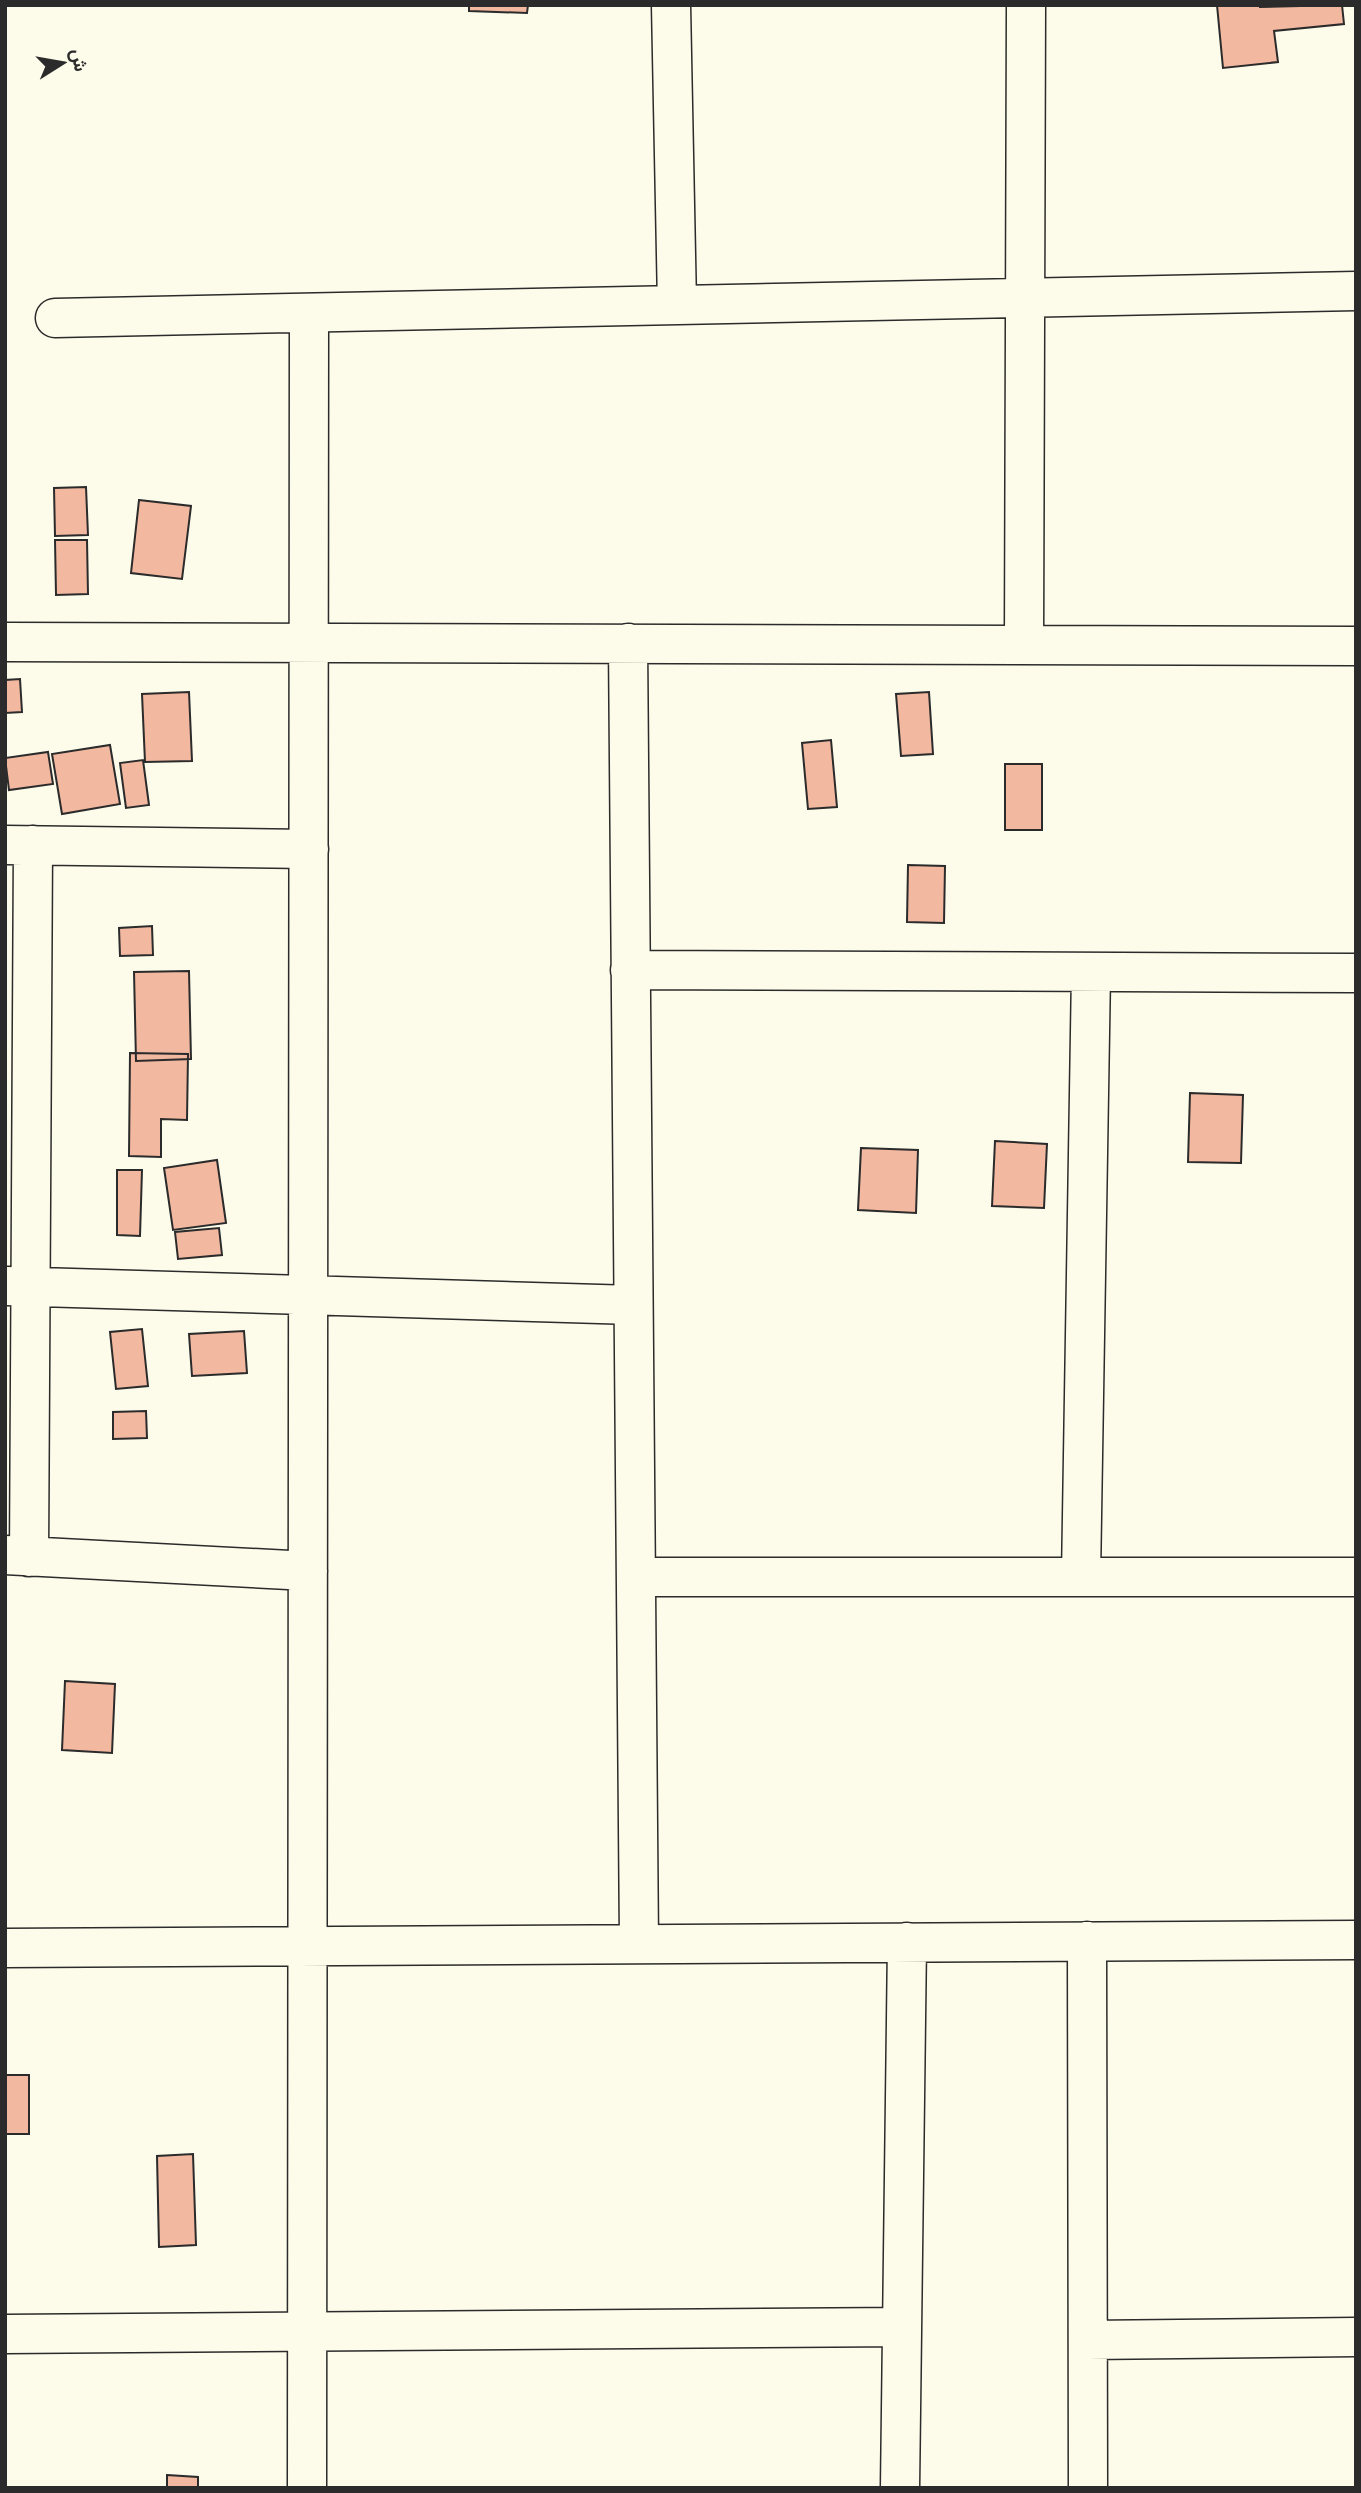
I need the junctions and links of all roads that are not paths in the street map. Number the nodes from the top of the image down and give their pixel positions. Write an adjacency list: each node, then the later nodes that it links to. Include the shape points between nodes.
1 (671, 5): 5 (street)
2 (1026, 5): 4 (street)
3 (1356, 291): 4 (street)
4 (1025, 298): 5 (street); 11 (street)
5 (677, 305): 6 (street)
6 (309, 313): 7 (street); 9 (street)
7 (55, 318)
8 (5, 642): 9 (street)
9 (309, 643): 10 (street); 14 (street)
10 (628, 643): 11 (street); 15 (street)
11 (1024, 645): 12 (street)
12 (1356, 646)
13 (19, 845): 14 (street); 18 (street)
14 (309, 849): 19 (street)
15 (631, 970): 16 (street); 20 (street)
16 (1091, 972): 17 (street); 24 (street)
17 (1356, 973)
18 (18, 1286): 19 (street); 21 (street)
19 (308, 1294): 20 (street); 22 (street)
20 (633, 1305): 23 (street)
21 (17, 1556): 22 (street)
22 (308, 1571): 30 (street)
23 (636, 1577): 24 (street); 29 (street)
24 (1081, 1577): 25 (street)
25 (1356, 1577)
26 (1356, 1940): 27 (street)
27 (1087, 1941): 28 (street); 36 (street)
28 (907, 1942): 29 (street); 32 (street)
29 (639, 1944): 30 (street)
30 (307, 1946): 31 (street); 33 (street)
31 (5, 1948)
32 (902, 2327): 33 (street); 38 (street)
33 (307, 2332): 34 (street); 37 (street)
34 (5, 2334)
35 (1356, 2337): 36 (street)
36 (1088, 2340): 39 (street)
37 (307, 2488)
38 (900, 2488)
39 (1088, 2488)

